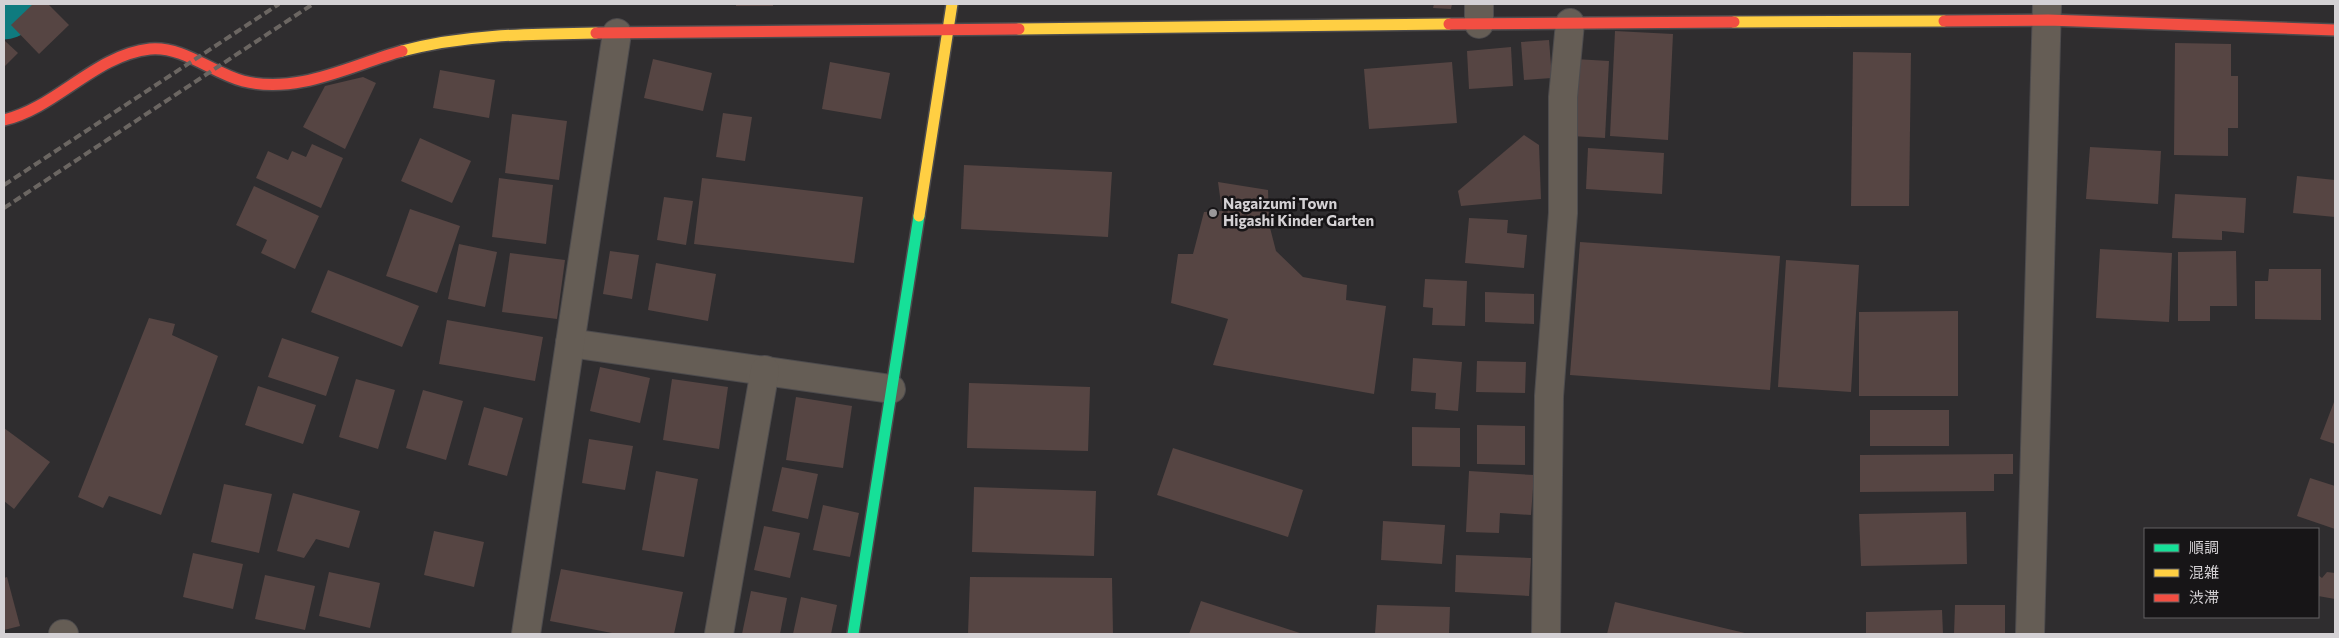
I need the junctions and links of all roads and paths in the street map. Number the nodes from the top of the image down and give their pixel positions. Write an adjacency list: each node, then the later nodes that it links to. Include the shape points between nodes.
1 (952, 4): 6 (street)
2 (2048, 12): 4 (street); 5 (street); 16 (street)
3 (1479, 14): 4 (street); 6 (street)
4 (1570, 23): 15 (street, via 1563,97 1563,213 1549,396)
5 (2335, 30)
6 (949, 31): 7 (street); 11 (street)
7 (617, 32): 8 (street, via 522,34 451,40 399,52 338,74 274,84 249,83 164,50 151,49 122,56 22,116); 9 (street)
8 (4, 120)
9 (570, 343): 10 (street); 12 (street)
10 (765, 370): 11 (street); 13 (street)
11 (891, 389): 14 (street)
12 (526, 634)
13 (719, 634)
14 (853, 634)
15 (1546, 634)
16 (2030, 634)

